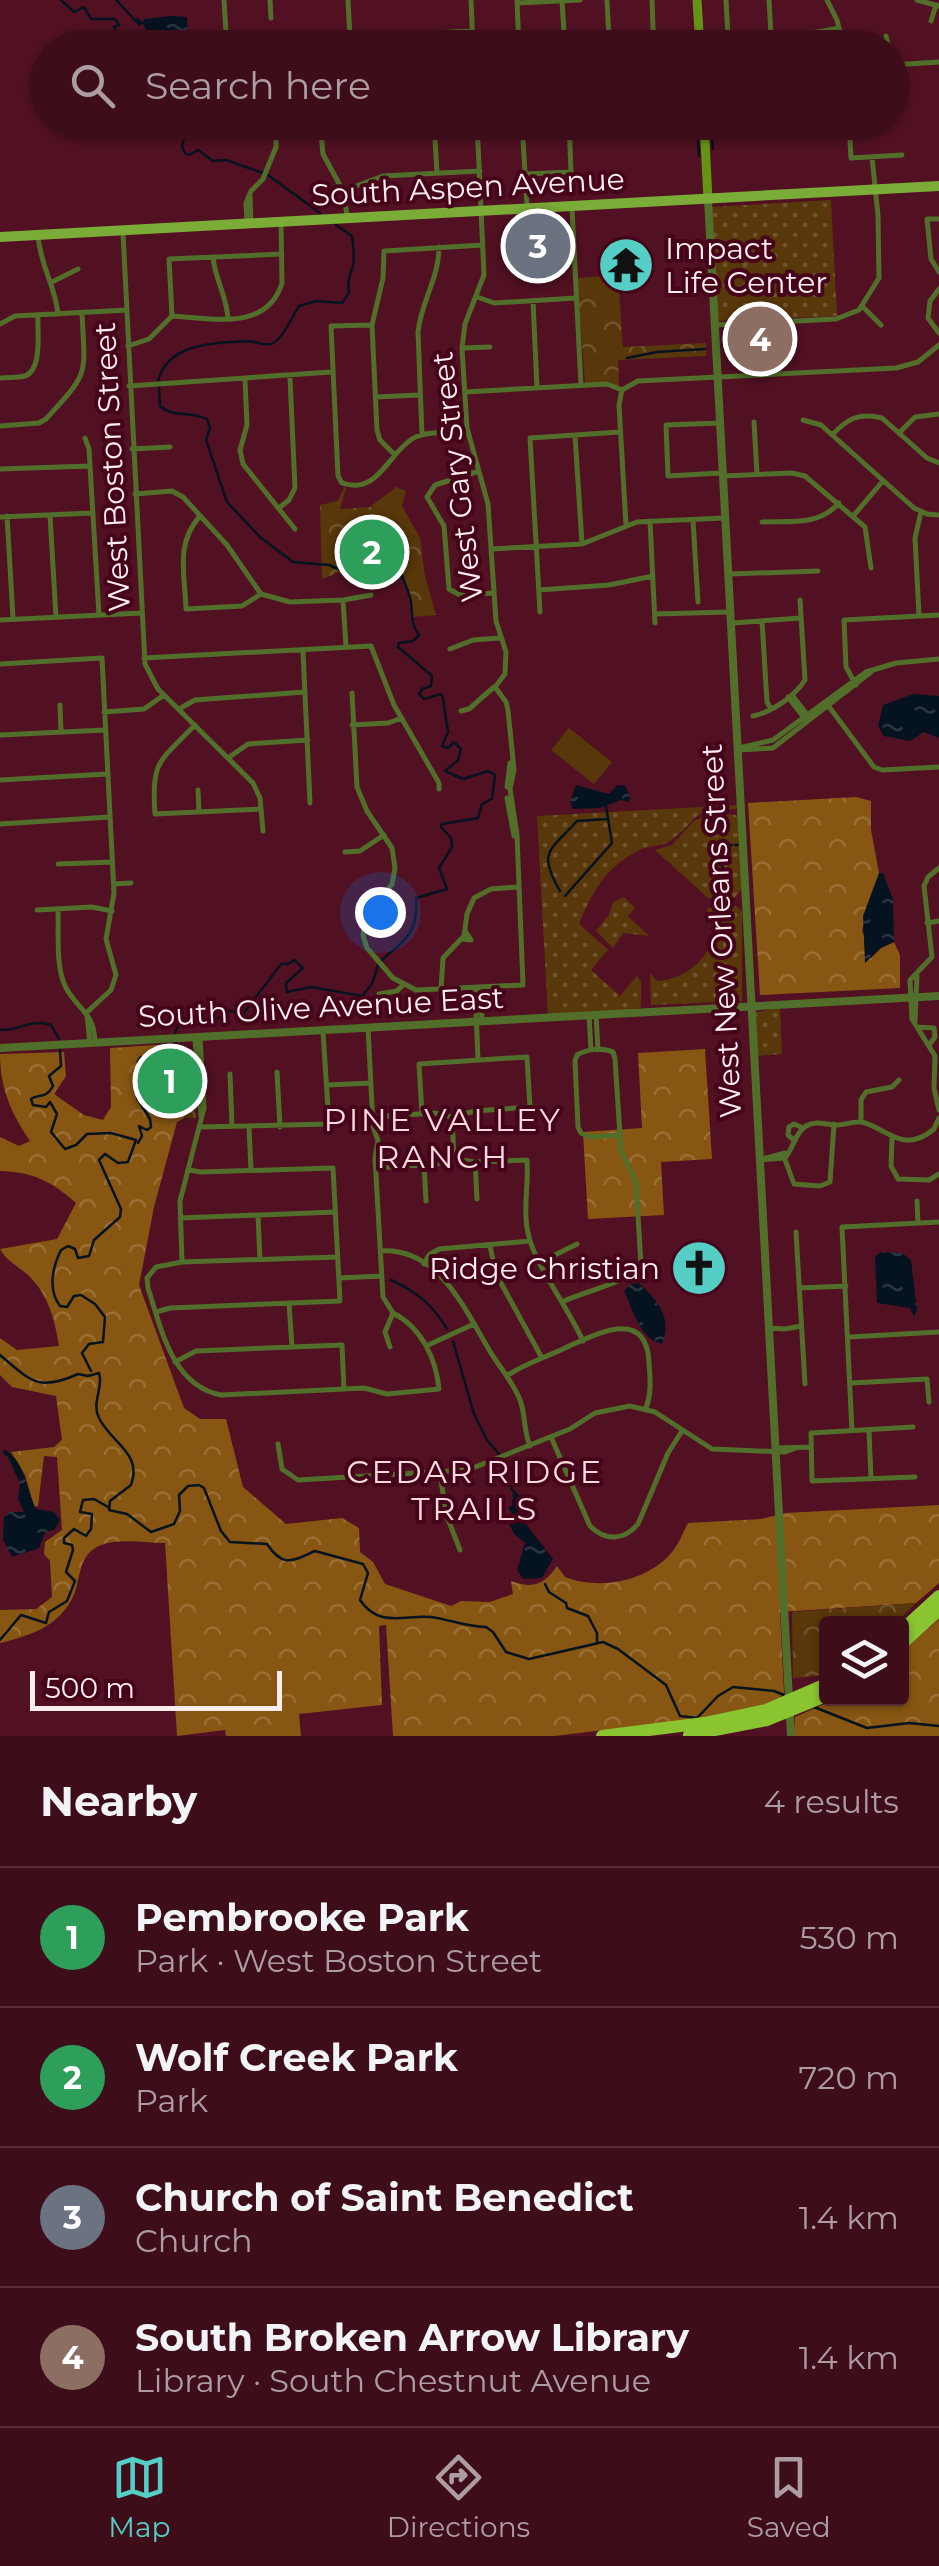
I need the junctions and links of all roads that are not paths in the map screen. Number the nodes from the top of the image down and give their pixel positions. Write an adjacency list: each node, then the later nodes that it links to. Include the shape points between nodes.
1 (224, 0): 19 (street)
2 (270, 0): 16 (street)
3 (348, 0): 20 (street)
4 (471, 0): 21 (street)
5 (580, 0): 13 (street)
6 (608, 0): 24 (street)
7 (652, 0): 25 (street)
8 (698, 0): 26 (main road)
9 (726, 0): 27 (street)
10 (769, 0): 28 (street)
11 (827, 0): 18 (street)
12 (918, 0): 15 (street)
13 (562, 1): 14 (street); 23 (street)
14 (517, 2): 22 (street)
15 (937, 6): 17 (street)
16 (270, 18)
17 (931, 21)
18 (840, 28): 29 (street)
19 (226, 30)
20 (350, 30)
21 (472, 30)
22 (518, 30)
23 (564, 30)
24 (610, 30)
25 (654, 30)
26 (699, 30)
27 (728, 30)
28 (771, 30)
29 (820, 30)
30 (939, 62): 31 (street)
31 (909, 64)
32 (276, 140): 55 (street, via 263,180 250,194)
33 (322, 140): 47 (street, via 325,161)
34 (435, 140): 43 (street)
35 (478, 140): 42 (street, West Gary Street)
36 (523, 140): 44 (street)
37 (570, 140): 44 (street, via 571,172)
38 (705, 140): 48 (main road, West New Orleans Street)
39 (850, 140): 41 (street, via 851,158)
40 (902, 155): 41 (street)
41 (872, 157): 46 (street)
42 (480, 171): 43 (street); 51 (street, West Gary Street)
43 (437, 173): 47 (street, via 384,176)
44 (526, 174): 50 (street)
45 (939, 186): 46 (main road, South Aspen Avenue)
46 (876, 190): 48 (main road, South Aspen Avenue); 70 (street, via 879,278)
47 (343, 191): 52 (street)
48 (708, 199): 49 (main road, South Aspen Avenue); 80 (street, West New Orleans Street)
49 (572, 206): 50 (main road, South Aspen Avenue); 68 (street)
50 (528, 209): 51 (main road, South Aspen Avenue)
51 (482, 212): 52 (main road, South Aspen Avenue); 59 (street, West Gary Street)
52 (348, 218): 54 (main road, South Aspen Avenue)
53 (939, 219): 64 (street, via 927,219)
54 (280, 222): 55 (main road, South Aspen Avenue); 61 (street)
55 (249, 223): 56 (main road, South Aspen Avenue)
56 (122, 230): 57 (main road, South Aspen Avenue); 71 (street, West Boston Street)
57 (38, 235): 58 (main road, South Aspen Avenue); 65 (street)
58 (0, 237)
59 (483, 245): 60 (street); 67 (street, West Gary Street)
60 (438, 248): 79 (street, via 384,251); 96 (street, via 435,278 419,316)
61 (282, 254): 62 (street); 76 (street, via 276,297 250,318)
62 (214, 257): 75 (street, via 169,259); 76 (street)
63 (78, 269): 65 (street)
64 (939, 272)
65 (50, 283): 73 (street)
66 (939, 288): 81 (street, via 928,318)
67 (477, 297): 69 (street); 85 (street, West Gary Street)
68 (576, 298): 69 (street); 92 (street)
69 (532, 301): 93 (street)
70 (862, 306): 78 (street); 80 (street, via 849,316)
71 (127, 310): 72 (street); 83 (street, West Boston Street)
72 (82, 313): 73 (street); 102 (street, via 81,381 46,420)
73 (58, 314): 74 (street)
74 (38, 315): 77 (street); 88 (street, via 33,370)
75 (172, 316): 76 (street); 83 (street, via 150,339)
76 (228, 318)
77 (0, 324)
78 (881, 324)
79 (372, 325): 86 (street, via 330,326); 97 (street)
80 (714, 325): 89 (street, West New Orleans Street)
81 (939, 333)
82 (939, 345): 89 (street, via 918,362 896,368)
83 (128, 346): 91 (street, West Boston Street)
84 (490, 347): 85 (street)
85 (462, 348): 95 (street, West Gary Street)
86 (332, 372): 87 (street); 112 (street, via 338,476 346,486 370,482)
87 (290, 376): 90 (street); 122 (street, via 294,488)
88 (0, 378)
89 (717, 378): 94 (street, via 638,381); 101 (street, West New Orleans Street)
90 (244, 380): 91 (street); 122 (street, via 243,464)
91 (129, 386): 111 (street, West Boston Street)
92 (581, 386): 93 (street); 94 (street)
93 (537, 388): 95 (street)
94 (622, 390): 104 (street)
95 (465, 392): 103 (street, West Gary Street)
96 (419, 395): 97 (street); 107 (street)
97 (376, 397): 112 (street, via 380,440)
98 (939, 414): 105 (street, via 915,417)
99 (803, 420): 106 (street)
100 (754, 422): 118 (street)
101 (719, 423): 117 (street, West New Orleans Street); 117 (street, via 666,426 668,476)
102 (0, 426)
103 (468, 432): 107 (street); 116 (street, West Gary Street)
104 (620, 432): 108 (street); 134 (street)
105 (898, 433): 106 (street, via 882,418 860,416); 113 (street)
106 (832, 434): 119 (street)
107 (422, 435): 112 (street)
108 (575, 435): 136 (street); 137 (street, via 530,438)
109 (85, 438): 114 (street)
110 (170, 448): 111 (street)
111 (132, 449): 120 (street, West Boston Street)
112 (395, 455)
113 (939, 462)
114 (90, 466): 115 (street); 123 (street)
115 (0, 469)
116 (479, 471): 138 (street, West Gary Street); 146 (street, via 443,482 429,491 428,503 446,534 452,592)
117 (722, 474): 118 (street); 130 (street, West New Orleans Street)
118 (757, 474): 121 (street, via 805,476)
119 (882, 482): 124 (street); 127 (street)
120 (135, 494): 128 (street, via 172,492); 154 (street, West Boston Street)
121 (839, 503): 127 (street); 133 (street, via 816,520)
122 (279, 508): 135 (street)
123 (92, 512): 126 (street); 156 (street)
124 (921, 512): 125 (street); 157 (street, via 915,538)
125 (939, 514)
126 (50, 515): 129 (street); 159 (street)
127 (854, 515): 141 (street, via 868,536)
128 (200, 516): 147 (street); 147 (street, via 183,544 186,608 242,606)
129 (4, 517): 139 (street)
130 (724, 518): 131 (street); 143 (street, West New Orleans Street)
131 (693, 519): 132 (street); 151 (street)
132 (650, 521): 134 (street); 144 (street)
133 (762, 522)
134 (626, 524): 136 (street)
135 (295, 529)
136 (582, 544): 137 (street)
137 (537, 546): 138 (street); 145 (street)
138 (492, 549): 146 (street, West Gary Street)
139 (10, 563): 140 (street); 162 (street)
140 (0, 564)
141 (871, 568)
142 (818, 571): 143 (street)
143 (727, 574): 153 (street, West New Orleans Street)
144 (653, 576): 145 (street); 155 (street)
145 (539, 590): 152 (street)
146 (494, 593): 166 (street, West Gary Street)
147 (261, 594): 149 (street, via 290,602)
148 (371, 596): 149 (street)
149 (343, 600): 167 (street)
150 (800, 600): 160 (street)
151 (698, 602)
152 (540, 612)
153 (728, 612): 155 (street); 165 (street, West New Orleans Street)
154 (142, 613): 156 (street); 170 (street, West Boston Street)
155 (655, 614): 164 (street)
156 (99, 615): 159 (street)
157 (918, 615): 158 (street); 173 (street, via 844,620 846,668)
158 (939, 615)
159 (56, 617): 162 (street)
160 (801, 618): 163 (street); 178 (street, via 804,680)
161 (0, 620): 162 (street)
162 (13, 620)
163 (762, 621): 165 (street); 181 (street)
164 (655, 623)
165 (729, 623): 194 (street, West New Orleans Street)
166 (501, 638): 168 (street); 174 (street, West Gary Street, via 506,668)
167 (346, 647): 169 (street); 186 (street, via 373,648)
168 (450, 649)
169 (302, 651): 170 (street); 175 (street)
170 (144, 658): 177 (street, West Boston Street)
171 (939, 659): 173 (street, via 896,663)
172 (0, 664): 184 (street, via 102,658)
173 (854, 683): 179 (street)
174 (495, 687): 183 (street); 214 (street, West Gary Street, via 507,705 514,770)
175 (305, 692): 182 (street, via 195,700); 193 (street)
176 (352, 694): 189 (street)
177 (164, 695): 182 (street, West Boston Street); 184 (street, via 144,708)
178 (790, 696): 181 (street); 187 (street)
179 (827, 704): 187 (street); 196 (street, via 874,767)
180 (60, 705): 191 (street)
181 (772, 709): 185 (street)
182 (179, 710): 188 (street, West Boston Street)
183 (461, 711)
184 (104, 712): 190 (street)
185 (753, 716)
186 (402, 718): 189 (street); 199 (street)
187 (807, 718): 194 (street, via 766,746)
188 (195, 725): 195 (street, West Boston Street); 203 (street, via 158,762 152,778 155,814)
189 (352, 725): 207 (street, via 359,795)
190 (105, 730): 191 (street); 197 (street)
191 (61, 732): 192 (street)
192 (0, 734)
193 (308, 740): 195 (street, via 248,744); 201 (street)
194 (736, 749): 227 (street, West New Orleans Street)
195 (228, 758): 202 (street, West Boston Street, via 253,783)
196 (939, 767)
197 (108, 774): 198 (street); 204 (street)
198 (0, 780)
199 (439, 789)
200 (198, 790): 203 (street)
201 (310, 803)
202 (262, 809): 203 (street); 206 (street)
203 (199, 812)
204 (110, 817): 205 (street); 209 (street)
205 (0, 824)
206 (263, 831)
207 (384, 835): 208 (street, via 360,851); 221 (street, via 396,872 363,934 367,948)
208 (345, 852)
209 (112, 862): 210 (street); 213 (street)
210 (58, 864)
211 (939, 868): 219 (street, via 924,886)
212 (131, 883): 213 (street)
213 (114, 884): 217 (street)
214 (516, 888): 222 (street, West Gary Street, via 523,986); 223 (street, via 474,898 464,936 443,958)
215 (58, 909): 216 (street); 217 (street); 228 (street, via 66,988)
216 (37, 910)
217 (112, 911): 228 (street, via 106,939 116,980)
218 (939, 921): 219 (street)
219 (927, 922): 220 (street)
220 (934, 962): 226 (street, via 910,980)
221 (404, 985): 223 (street); 224 (street)
222 (478, 987): 223 (street); 230 (street)
223 (442, 990)
224 (379, 994)
225 (939, 996): 226 (street)
226 (913, 997): 227 (street, South Olive Avenue East); 231 (street)
227 (750, 1006): 229 (street, South Olive Avenue East); 264 (street, West New Orleans Street)
228 (86, 1013): 235 (street)
229 (593, 1015): 230 (street, South Olive Avenue East); 238 (street)
230 (479, 1021): 232 (street, South Olive Avenue East); 239 (street)
231 (916, 1024): 236 (street); 236 (street, via 934,1028)
232 (368, 1027): 233 (street, South Olive Avenue East); 243 (street)
233 (323, 1030): 234 (street, South Olive Avenue East); 244 (street)
234 (197, 1037): 235 (street, South Olive Avenue East); 251 (street)
235 (92, 1043): 237 (street, South Olive Avenue East)
236 (929, 1045): 245 (street)
237 (0, 1048)
238 (594, 1050): 258 (street, via 613,1052); 258 (street, via 575,1061 578,1127 586,1136)
239 (478, 1060): 246 (street, via 419,1064); 247 (street, via 527,1057 530,1107)
240 (278, 1072): 255 (street)
241 (230, 1074): 253 (street)
242 (899, 1080): 250 (street, via 866,1092)
243 (371, 1083): 244 (street); 248 (street)
244 (327, 1085): 255 (street, via 329,1124)
245 (939, 1110)
246 (422, 1114): 247 (street); 248 (street)
247 (452, 1117): 263 (street)
248 (372, 1118): 267 (street)
249 (939, 1118): 257 (street)
250 (861, 1122): 252 (street); 260 (street)
251 (201, 1123): 253 (street); 268 (street)
252 (834, 1124): 256 (street); 262 (street, via 830,1182 794,1184)
253 (232, 1126): 254 (street)
254 (249, 1126): 255 (street); 269 (street)
255 (280, 1127)
256 (803, 1128): 261 (street); 261 (street, via 789,1127)
257 (934, 1129): 259 (street); 260 (street)
258 (620, 1135): 293 (street, via 636,1182 641,1269)
259 (939, 1136)
260 (892, 1138): 270 (street, via 894,1175 908,1181)
261 (795, 1141): 262 (street)
262 (786, 1154): 264 (street)
263 (454, 1159): 265 (street); 266 (street)
264 (759, 1160): 299 (street, West New Orleans Street)
265 (476, 1162): 271 (street); 280 (street, via 527,1160)
266 (424, 1165): 267 (street); 272 (street)
267 (376, 1168): 283 (street)
268 (188, 1170): 269 (street); 276 (street)
269 (251, 1171): 274 (street, via 332,1168)
270 (939, 1174)
271 (477, 1199)
272 (426, 1201)
273 (917, 1201): 278 (street)
274 (335, 1212): 275 (street); 284 (street)
275 (258, 1216): 276 (street); 285 (street)
276 (180, 1218): 286 (street)
277 (939, 1222): 278 (street)
278 (918, 1223): 291 (street, via 842,1227)
279 (796, 1232): 292 (street)
280 (530, 1241): 282 (street); 287 (street)
281 (578, 1244): 287 (street)
282 (490, 1246): 288 (street, via 439,1249); 306 (street, via 496,1274)
283 (381, 1252): 288 (street, via 398,1251); 289 (street)
284 (337, 1256): 285 (street); 290 (street)
285 (260, 1260): 286 (street)
286 (182, 1262): 295 (street, via 149,1274)
287 (541, 1262): 293 (street)
288 (424, 1264): 297 (street, via 450,1285)
289 (382, 1276): 290 (street); 296 (street, via 384,1303)
290 (338, 1278): 294 (street, via 340,1300)
291 (846, 1286): 292 (street); 301 (street)
292 (799, 1288): 298 (street)
293 (564, 1301): 302 (street)
294 (289, 1304): 295 (street); 305 (street)
295 (156, 1312): 307 (street)
296 (393, 1313): 303 (street, via 385,1332); 304 (street)
297 (474, 1324): 304 (street); 308 (street)
298 (801, 1326): 299 (street); 310 (street)
299 (768, 1328): 322 (street, West New Orleans Street)
300 (939, 1332): 301 (street)
301 (849, 1337): 309 (street)
302 (583, 1340): 306 (street); 313 (street, via 618,1328 646,1341)
303 (390, 1346)
304 (426, 1346): 311 (street, via 439,1389)
305 (292, 1347): 307 (street, via 194,1352); 311 (street, via 342,1345)
306 (542, 1358): 308 (street)
307 (175, 1362): 311 (street, via 216,1394)
308 (508, 1375): 320 (street)
309 (851, 1383): 312 (street, via 927,1379); 315 (street)
310 (805, 1384)
311 (344, 1389)
312 (928, 1402)
313 (646, 1408): 317 (street); 318 (street, via 598,1412)
314 (913, 1428): 316 (street)
315 (852, 1430): 316 (street); 321 (street, via 811,1433)
316 (869, 1430): 325 (street)
317 (682, 1432): 318 (street, via 638,1524 614,1538 590,1526); 322 (street, via 720,1451)
318 (551, 1437): 320 (street)
319 (278, 1444): 323 (street, via 280,1465 303,1480)
320 (530, 1446): 323 (street, via 476,1468)
321 (811, 1447): 322 (street); 325 (street, via 812,1481)
322 (775, 1449): 335 (street, West New Orleans Street, bridge)
323 (440, 1473): 326 (street)
324 (915, 1477): 325 (street)
325 (872, 1479)
326 (460, 1550)
327 (939, 1596): 329 (highway)
328 (939, 1610): 330 (highway)
329 (909, 1624)
330 (909, 1638)
331 (819, 1687): 333 (highway, bridge, via 751,1714)
332 (819, 1699): 334 (highway, bridge, via 752,1724)
333 (602, 1736)
334 (682, 1736)
335 (791, 1736)

